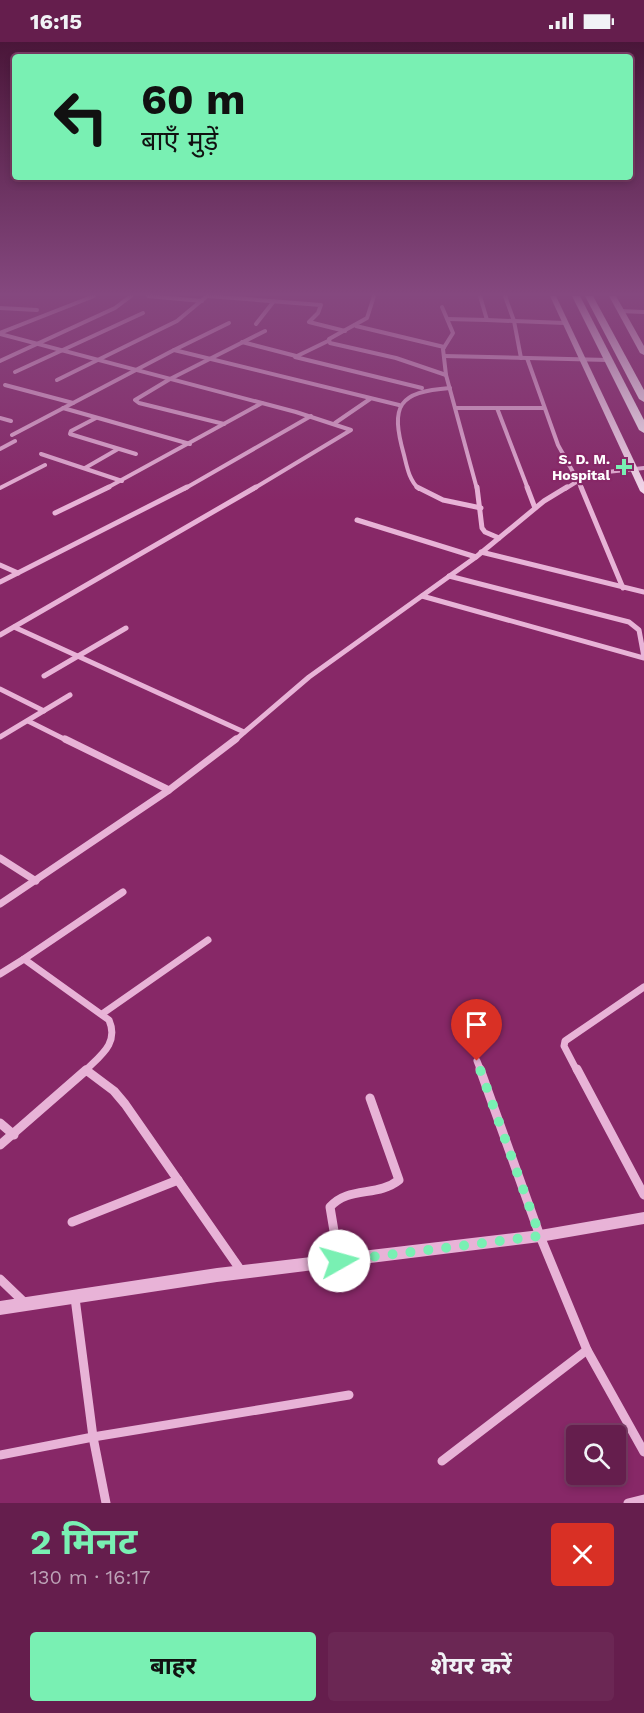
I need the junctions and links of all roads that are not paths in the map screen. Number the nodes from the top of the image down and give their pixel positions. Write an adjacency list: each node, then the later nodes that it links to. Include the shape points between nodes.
1 (32, 364): 15 (street)
2 (88, 364): 18 (street)
3 (112, 364): 14 (street)
4 (146, 364): 14 (street)
5 (199, 364): 17 (street)
6 (230, 364): 22 (street)
7 (320, 364): 20 (street)
8 (411, 364): 16 (street)
9 (445, 364): 16 (street)
10 (526, 364): 30 (street)
11 (586, 364): 46 (main road)
12 (610, 364): 31 (main road)
13 (625, 364): 23 (main road)
14 (135, 370): 17 (street); 24 (street)
15 (15, 372)
16 (446, 375): 21 (street)
17 (170, 379): 25 (street); 37 (street, via 135,401)
18 (57, 380)
19 (5, 385): 24 (street)
20 (422, 388): 21 (street); 26 (street)
21 (450, 388): 28 (street)
22 (370, 399): 26 (street); 36 (street)
23 (644, 399)
24 (74, 403): 27 (street)
25 (262, 403): 32 (street); 37 (street)
26 (399, 405): 51 (street, via 397,427 416,488)
27 (63, 408): 34 (street); 40 (street)
28 (456, 408): 29 (street); 51 (street)
29 (497, 408): 30 (street); 52 (street)
30 (543, 408): 48 (street)
31 (639, 412): 38 (main road)
32 (311, 416): 36 (street); 59 (street, via 158,504)
33 (0, 418): 35 (street)
34 (97, 418): 39 (street); 41 (street, via 70,434)
35 (11, 421)
36 (335, 423): 65 (street, via 351,430)
37 (224, 424): 39 (street)
38 (644, 430)
39 (190, 444): 47 (street)
40 (0, 449)
41 (118, 449): 43 (street); 45 (street)
42 (41, 454): 45 (street)
43 (136, 454)
44 (45, 465): 49 (street)
45 (85, 468): 47 (street)
46 (639, 469): 48 (street, via 607,472); 50 (main road)
47 (122, 481): 53 (street)
48 (578, 481): 52 (street); 62 (street)
49 (0, 488)
50 (644, 490)
51 (481, 508): 55 (street, via 483,531)
52 (535, 508): 55 (street)
53 (55, 513)
54 (357, 520): 57 (street)
55 (499, 538): 56 (street)
56 (482, 552): 57 (street); 62 (street)
57 (476, 556): 60 (street)
58 (0, 565): 59 (street)
59 (18, 573): 61 (street)
60 (449, 576): 64 (street); 69 (street, via 629,622 639,630)
61 (0, 582)
62 (623, 588): 63 (street)
63 (644, 592)
64 (422, 596): 69 (street); 75 (street, via 309,676)
65 (14, 627): 67 (street); 68 (street)
66 (126, 628): 68 (street)
67 (0, 635)
68 (80, 657): 70 (street); 75 (street)
69 (644, 658)
70 (44, 676)
71 (0, 689): 73 (street)
72 (70, 695): 73 (street)
73 (44, 711): 74 (street)
74 (28, 721): 76 (street); 77 (street)
75 (244, 732): 77 (street)
76 (0, 737)
77 (169, 790): 79 (street)
78 (0, 858): 79 (street)
79 (36, 881): 81 (street)
80 (123, 892): 83 (street)
81 (0, 904)
82 (208, 940): 86 (street)
83 (24, 959): 84 (street); 86 (street)
84 (0, 974)
85 (644, 987): 94 (street, via 570,1036 564,1046)
86 (102, 1014): 88 (street, via 114,1029 114,1037)
87 (477, 1061): 97 (street)
88 (86, 1070): 91 (street); 93 (street, via 125,1104)
89 (370, 1098): 98 (street, via 399,1180 333,1202 330,1207)
90 (0, 1123): 91 (street)
91 (14, 1135): 92 (street)
92 (0, 1145)
93 (178, 1180): 96 (street); 99 (street)
94 (644, 1195)
95 (644, 1218): 97 (street)
96 (72, 1222)
97 (540, 1236): 98 (street); 104 (street)
98 (339, 1261): 99 (street)
99 (242, 1273): 101 (street)
100 (0, 1279): 102 (street)
101 (75, 1297): 102 (street); 106 (street)
102 (27, 1305): 103 (street)
103 (0, 1308)
104 (587, 1350): 107 (street); 109 (street)
105 (349, 1395): 106 (street)
106 (93, 1437): 108 (street); 111 (street)
107 (644, 1452)
108 (0, 1455)
109 (442, 1461)
110 (644, 1499): 112 (street)
111 (106, 1503)
112 (628, 1503)

